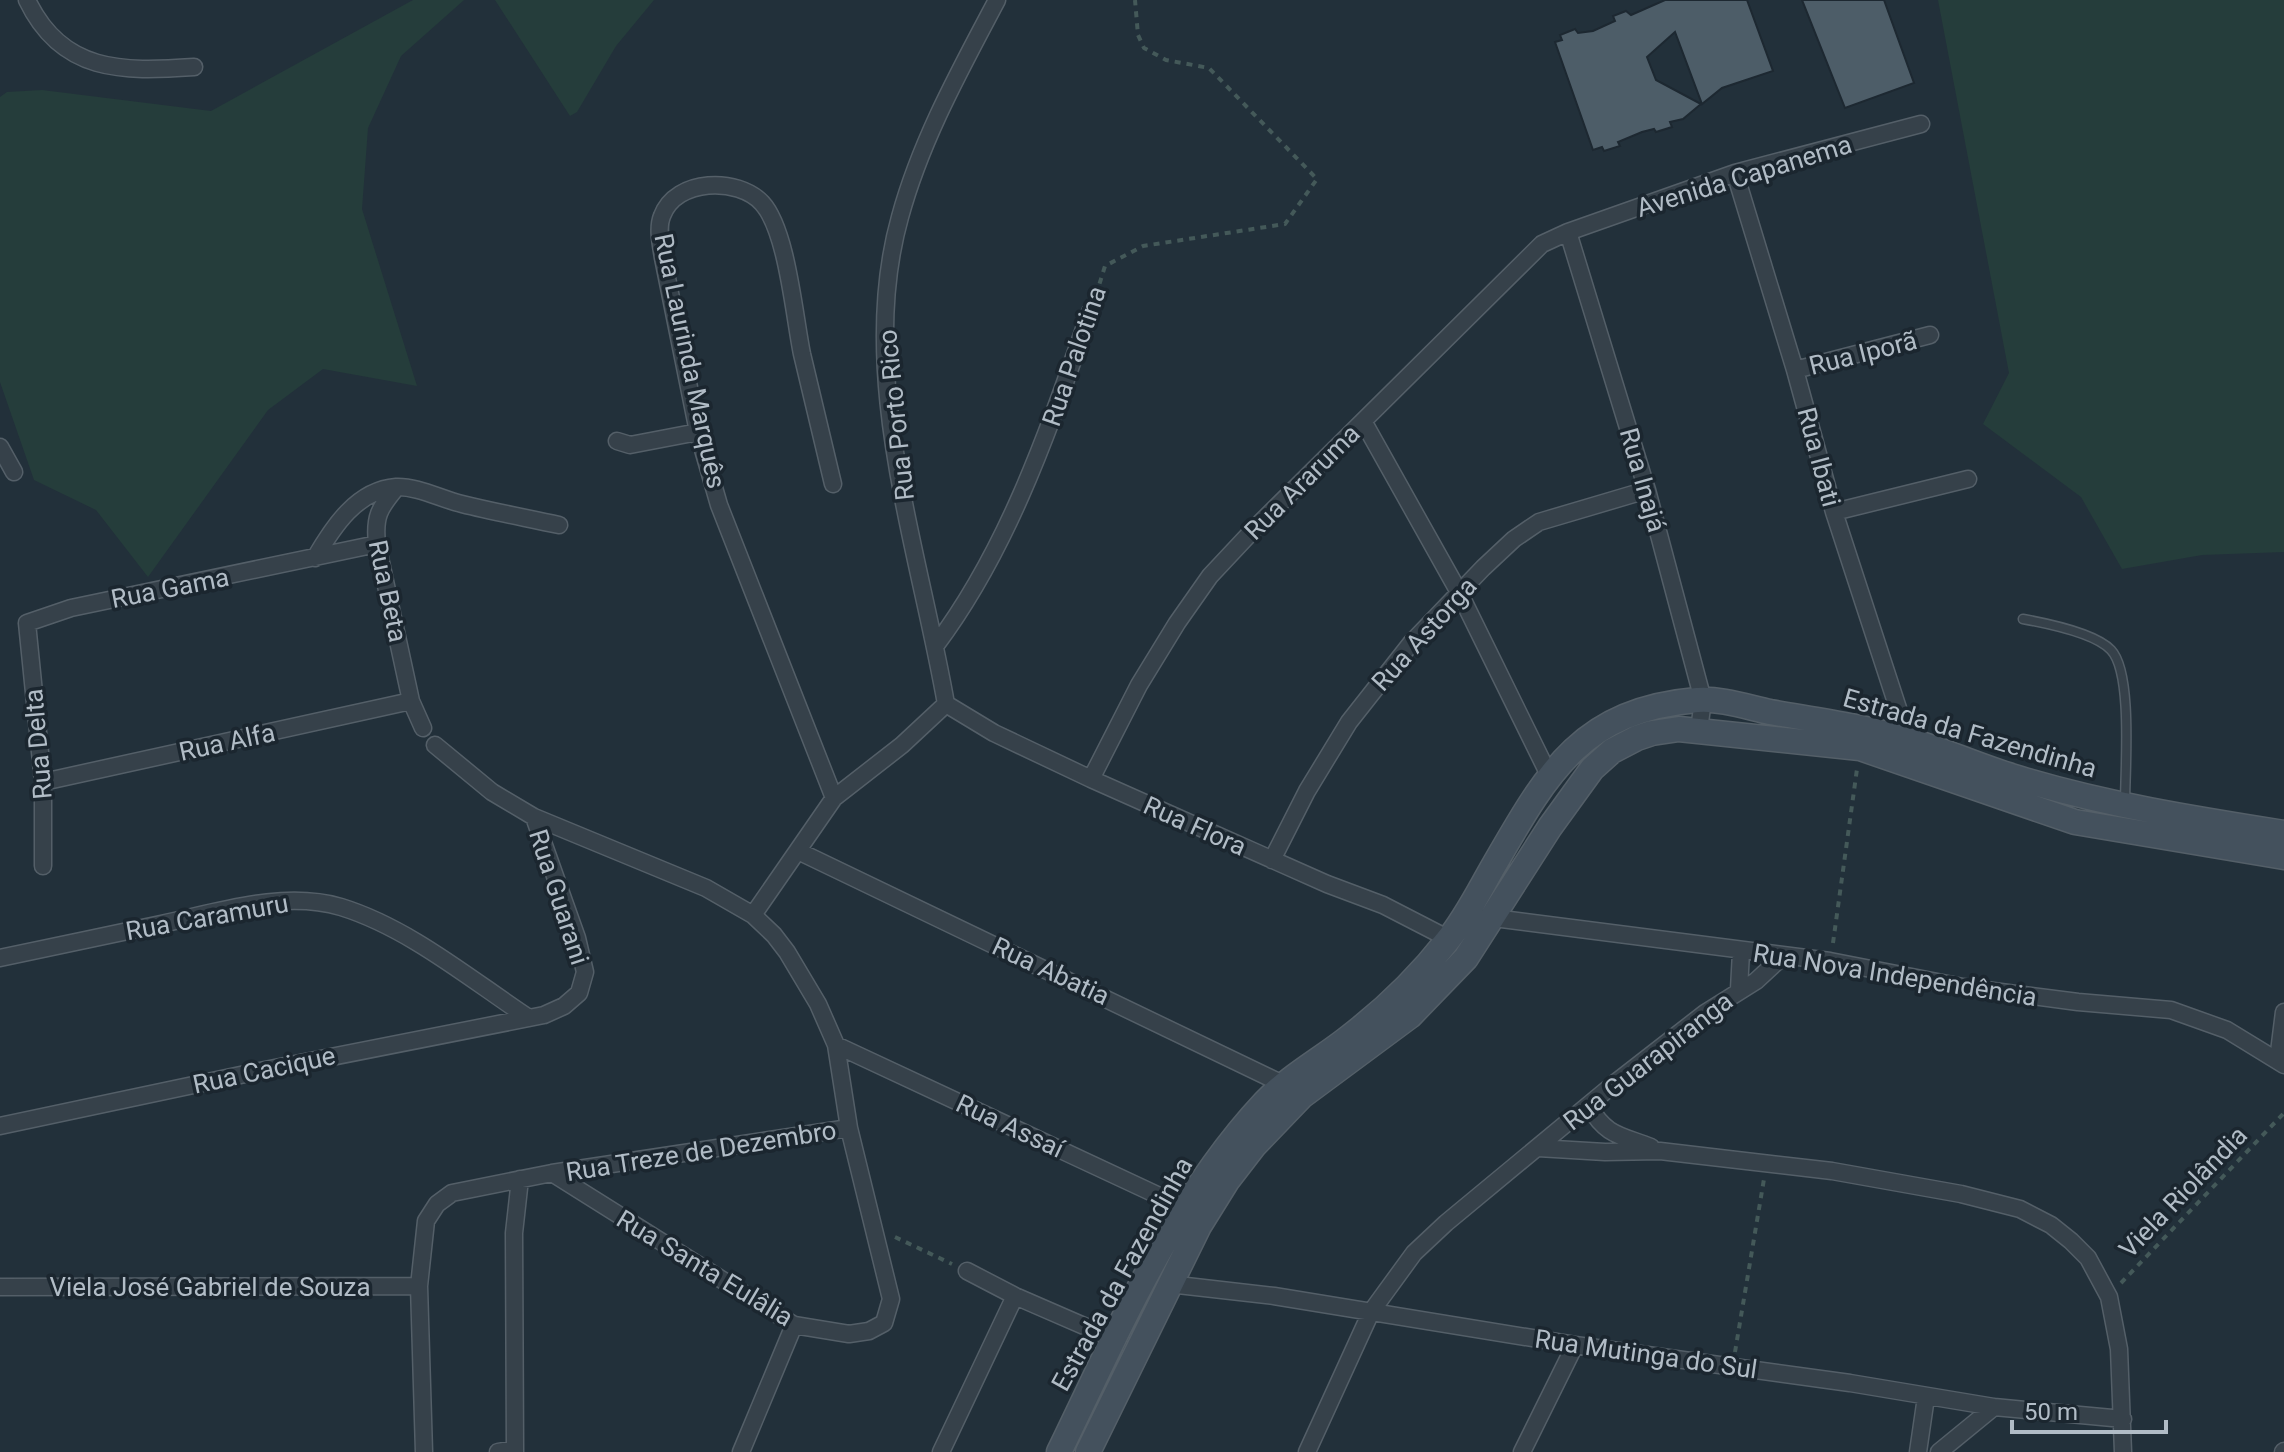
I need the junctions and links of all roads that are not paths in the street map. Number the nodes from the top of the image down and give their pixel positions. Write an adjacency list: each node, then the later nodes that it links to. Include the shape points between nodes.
1 (27, 0): 3 (street, via 46,32 72,54 110,66)
2 (997, 0): 26 (street, Rua Porto Rico, via 947,97 910,186 899,219 884,322 892,426)
3 (194, 67)
4 (1921, 124): 5 (street, Avenida Capanema)
5 (1735, 173): 6 (street, Avenida Capanema); 9 (street, Rua Ibati)
6 (1568, 232): 10 (street, Rua Araruma, via 1525,259); 18 (street, Rua Inajá)
7 (1090, 312): 26 (street, Rua Palotina, via 1041,451 1008,524)
8 (1930, 335): 9 (street, Rua Iporã)
9 (1795, 370): 19 (street, Rua Ibati)
10 (1363, 421): 23 (street); 35 (street, Rua Araruma, via 1210,576 1139,685)
11 (698, 432): 12 (street, via 630,445); 16 (street, Rua Laurinda Marquês, via 663,258 661,217 690,190 723,185 760,200 774,218); 37 (street, Rua Laurinda Marquês, via 719,505)
12 (617, 441)
13 (0, 447): 14 (street)
14 (14, 472)
15 (1968, 479): 19 (street)
16 (833, 484)
17 (397, 487): 20 (street); 21 (street, Rua Beta, via 375,524); 22 (street, via 370,494 353,507)
18 (1647, 490): 23 (street, Rua Astorga, via 1539,522 1514,539); 27 (street, Rua Inajá)
19 (1834, 512): 32 (street, Rua Ibati)
20 (559, 525)
21 (377, 544): 22 (street, Rua Gama); 28 (street, Rua Beta)
22 (315, 558): 25 (street, Rua Gama, via 71,608)
23 (1460, 594): 34 (street); 43 (street, Rua Astorga, via 1412,642 1349,722)
24 (2023, 619): 38 (lane, via 2087,637 2110,648 2121,665)
25 (27, 623): 36 (street, Rua Delta)
26 (936, 645): 29 (street, Rua Porto Rico)
27 (1703, 700): 31 (street, Rua Inajá); 32 (main road, Estrada da Fazendinha); 34 (main road, Estrada da Fazendinha, via 1630,714 1578,745)
28 (411, 701): 30 (street); 36 (street, Rua Alfa)
29 (946, 704): 35 (street, Rua Flora); 37 (street)
30 (423, 728)
31 (1699, 730): 42 (main road, Estrada da Fazendinha, via 1860,748 2075,822); 47 (main road, Estrada da Fazendinha, via 1652,733 1612,751 1573,793)
32 (1908, 739): 38 (main road, Estrada da Fazendinha, via 2017,778)
33 (435, 745): 39 (street, Rua Guarani, via 492,792)
34 (1549, 775): 45 (main road, Estrada da Fazendinha)
35 (1091, 779): 43 (street, Rua Flora)
36 (43, 782): 44 (street, Rua Delta)
37 (834, 798): 41 (street)
38 (2125, 805): 40 (main road, Estrada da Fazendinha)
39 (534, 817): 46 (street, Rua Santa Eulâlia, via 706,888); 54 (street, Rua Guarani, via 585,972 579,993 564,1006)
40 (2284, 833)
41 (798, 851): 46 (street); 57 (street, Rua Abatia)
42 (2284, 857)
43 (1272, 860): 48 (street, Rua Flora, via 1383,905)
44 (43, 866)
45 (1467, 913): 47 (street, Rua Nova Independência); 48 (main road, Estrada da Fazendinha)
46 (753, 915): 55 (street, Rua Santa Eulâlia, via 787,952)
47 (1493, 918): 49 (street, Rua Nova Independência); 57 (main road, Estrada da Fazendinha, via 1466,958 1410,1016)
48 (1449, 939): 57 (main road, Estrada da Fazendinha, via 1407,988)
49 (1741, 952): 50 (street, Rua Nova Independência); 52 (street)
50 (1782, 957): 52 (street, Rua Guarapiranga); 56 (street, Rua Nova Independência, via 1963,987 2171,1010 2227,1030)
51 (0, 958): 54 (street, Rua Caramuru, via 219,912 310,900 341,907 396,932)
52 (1739, 989): 58 (street, Rua Guarapiranga)
53 (2284, 1012): 56 (street)
54 (529, 1018): 59 (street, Rua Cacique)
55 (836, 1045): 60 (street, Rua Santa Eulâlia); 65 (street, Rua Assaí)
56 (2281, 1062)
57 (1293, 1089): 65 (main road, Estrada da Fazendinha, via 1232,1139); 67 (main road, Estrada da Fazendinha, via 1227,1181)
58 (1589, 1106): 61 (street, Rua Guarapiranga); 62 (street, via 1609,1131)
59 (0, 1126)
60 (849, 1128): 63 (street, Rua Treze de Dezembro); 72 (street, Rua Santa Eulâlia, via 891,1299 884,1323 869,1331 849,1334)
61 (1544, 1143): 62 (street, via 1605,1152); 71 (street, Rua Guarapiranga, via 1414,1253)
62 (1660, 1151): 77 (street, via 1901,1182 2020,1209 2051,1225 2088,1258 2109,1297 2119,1349)
63 (552, 1173): 64 (street); 72 (street, Rua Santa Eulâlia)
64 (520, 1179): 68 (street, via 452,1193 437,1204 426,1221); 78 (street)
65 (1185, 1208): 73 (main road, Estrada da Fazendinha)
66 (967, 1271): 70 (street)
67 (1169, 1284): 71 (street, Rua Mutinga do Sul); 83 (main road, Estrada da Fazendinha)
68 (419, 1286): 69 (street, Viela José Gabriel de Souza); 79 (street)
69 (0, 1287)
70 (1015, 1296): 73 (street); 81 (street)
71 (1371, 1312): 74 (street, Rua Mutinga do Sul); 84 (street, Rua Guarapiranga)
72 (794, 1325): 80 (street)
73 (1114, 1339): 82 (main road, Estrada da Fazendinha)
74 (1575, 1345): 75 (street, Rua Mutinga do Sul); 85 (street)
75 (1926, 1397): 76 (street, Rua Mutinga do Sul); 86 (street)
76 (1994, 1407): 77 (street, Rua Mutinga do Sul); 87 (street)
77 (2123, 1419): 88 (street)
78 (509, 1451)
79 (424, 1452)
80 (741, 1452)
81 (941, 1452)
82 (1059, 1452)
83 (1088, 1452)
84 (1307, 1452)
85 (1522, 1452)
86 (1918, 1452)
87 (1939, 1452)
88 (2123, 1452)

